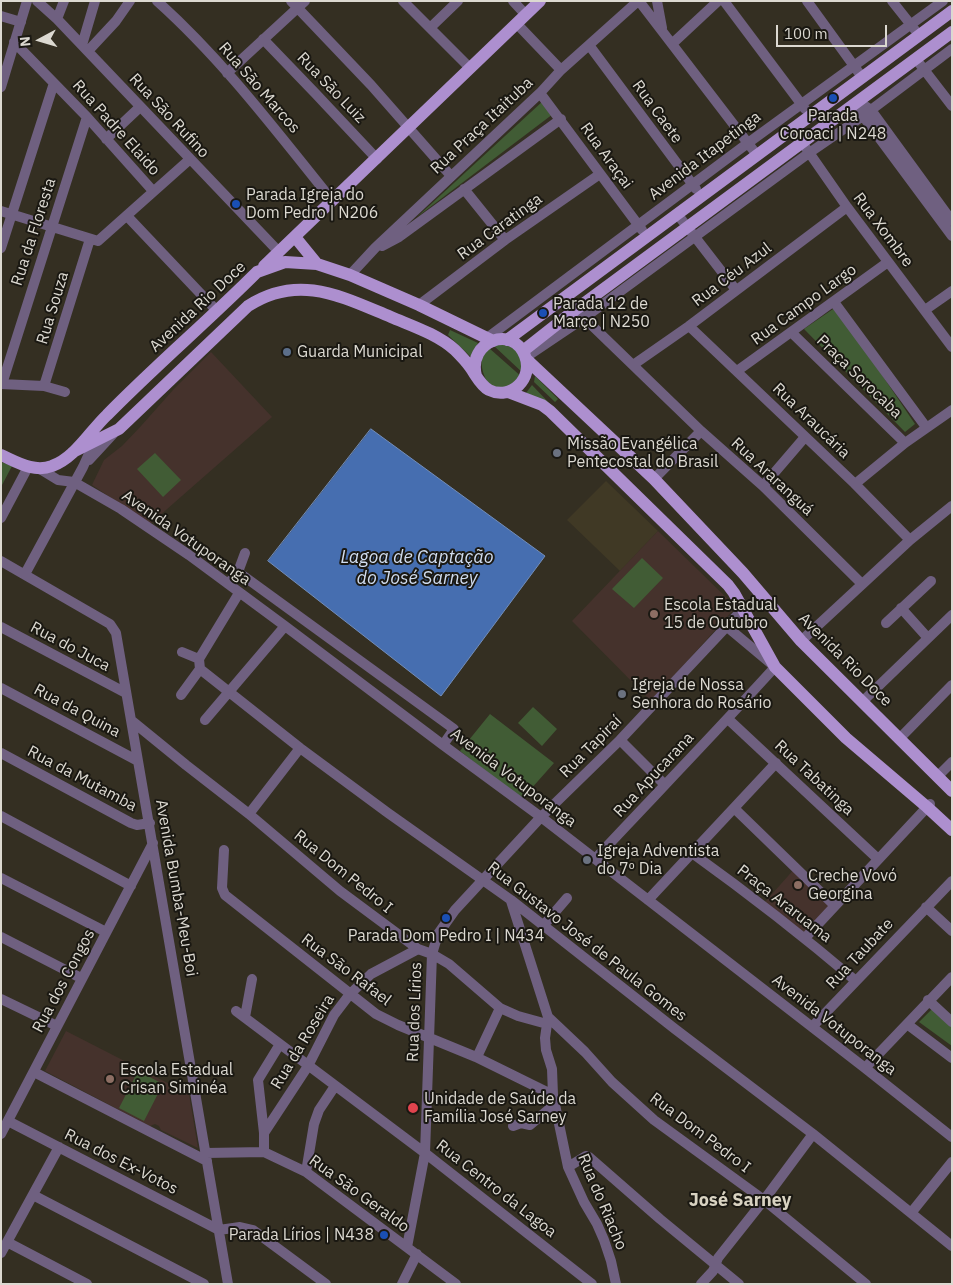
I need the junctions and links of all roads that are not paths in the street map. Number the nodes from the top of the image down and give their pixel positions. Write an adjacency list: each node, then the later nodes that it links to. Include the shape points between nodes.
1 (27, 1): 23 (street)
2 (37, 1): 21 (street, Rua São Rufino)
3 (64, 1): 21 (street)
4 (95, 1): 32 (street)
5 (130, 1): 32 (street, via 116,21)
6 (157, 1): 38 (street, Rua São Marcos)
7 (403, 1): 24 (street)
8 (458, 1): 24 (street)
9 (513, 1): 22 (street)
10 (540, 1): 22 (main road)
11 (639, 1): 25 (street, Rua Praça Itaituba); 31 (street, Rua Praça Itaituba)
12 (657, 1): 25 (street)
13 (718, 1): 30 (street)
14 (724, 1): 45 (street)
15 (807, 1): 35 (street)
16 (892, 1): 26 (street)
17 (943, 1): 26 (street, Avenida Itapetinga)
18 (298, 4): 28 (street); 52 (street)
19 (952, 11): 26 (main road, Avenida Itapetinga)
20 (1, 16): 23 (street)
21 (57, 19): 32 (street, Rua São Rufino)
22 (522, 19): 36 (main road); 37 (street)
23 (21, 22): 29 (street)
24 (430, 28): 36 (street)
25 (662, 29): 30 (street, Rua Praça Itaituba)
26 (915, 30): 35 (street, Avenida Itapetinga); 39 (main road, Avenida Itapetinga)
27 (952, 32): 34 (main road)
28 (263, 39): 38 (street); 58 (street, Rua São Luiz)
29 (14, 42): 40 (street, Rua Padre Elaido); 41 (street)
30 (672, 43): 55 (street, Rua Praça Itaituba)
31 (589, 46): 37 (street, Rua Praça Itaituba); 62 (street, Rua Caete)
32 (85, 48): 47 (street, Rua São Rufino)
33 (952, 48): 34 (street)
34 (920, 64): 44 (main road); 46 (street); 48 (street)
35 (854, 66): 39 (street); 45 (street, Avenida Itapetinga)
36 (470, 68): 52 (main road)
37 (561, 70): 43 (street, Rua Praça Itaituba)
38 (227, 73): 66 (street, Rua São Marcos)
39 (862, 77): 42 (main road, Avenida Itapetinga)
40 (54, 83): 50 (street, Rua Padre Elaido); 68 (street)
41 (1, 87)
42 (848, 88): 44 (main road); 49 (main road, Avenida Itapetinga)
43 (540, 93): 51 (street, Rua Araçai); 61 (street, Rua Praça Itaituba)
44 (858, 102): 48 (street); 56 (main road)
45 (802, 104): 49 (street); 55 (street, Avenida Itapetinga)
46 (952, 106)
47 (140, 107): 54 (street); 59 (street, Rua São Rufino)
48 (867, 113): 56 (street); 71 (street); 76 (street)
49 (809, 115): 53 (main road, Avenida Itapetinga)
50 (87, 117): 54 (street, Rua Padre Elaido); 72 (street, Rua da Floresta)
51 (560, 119): 60 (street, Rua Araçai); 63 (street)
52 (408, 128): 58 (main road); 61 (street)
53 (792, 128): 56 (street, Rua Xombre); 57 (main road, Avenida Itapetinga)
54 (106, 139): 64 (street, Rua Padre Elaido)
55 (748, 143): 57 (street, Rua Praça Itaituba); 62 (street, Avenida Itapetinga)
56 (805, 148): 67 (street, Rua Xombre); 74 (main road)
57 (757, 155): 65 (main road, Avenida Itapetinga)
58 (376, 159): 66 (main road)
59 (189, 160): 64 (street); 82 (street, Rua São Rufino)
60 (600, 174): 73 (street, Rua Araçai); 79 (street, Rua Caratinga)
61 (451, 176): 81 (street, Rua Praça Itaituba)
62 (693, 186): 65 (street, Rua Caete); 73 (street, Avenida Itapetinga)
63 (464, 189): 79 (street); 81 (street, via 399,237)
64 (153, 191): 70 (street)
65 (701, 196): 69 (main road, Avenida Itapetinga)
66 (332, 200): 77 (main road)
67 (847, 207): 83 (street, Rua Xombre); 87 (street, Rua Céu Azul)
68 (6, 213): 72 (street); 80 (street)
69 (678, 215): 74 (street); 75 (main road, Avenida Itapetinga)
70 (127, 216): 78 (street, via 102,239); 92 (street)
71 (952, 220)
72 (51, 226): 78 (street); 103 (street, Rua da Floresta)
73 (639, 226): 75 (street, Rua Araçai); 96 (street, Avenida Itapetinga)
74 (692, 232): 87 (street); 93 (main road)
75 (647, 236): 97 (main road, Avenida Itapetinga)
76 (952, 236)
77 (294, 237): 82 (main road); 84 (main road)
78 (93, 240): 104 (street, Rua Souza)
79 (505, 240): 90 (street, Rua Caratinga)
80 (1, 248)
81 (376, 248): 86 (street, Rua Praça Itaituba)
82 (279, 252): 85 (main road)
83 (888, 262): 89 (street, Rua Campo Largo); 91 (street, Rua Xombre)
84 (317, 264): 85 (main road, Avenida Rio Doce, via 285,262); 86 (main road, Avenida Rio Doce)
85 (257, 272): 92 (main road, Avenida Rio Doce)
86 (350, 275): 90 (main road, Avenida Rio Doce)
87 (736, 290): 94 (street, Rua Céu Azul)
88 (952, 290): 91 (street)
89 (834, 302): 95 (street, Rua Campo Largo); 109 (street, Praça Sorocaba)
90 (419, 305): 96 (main road, Avenida Rio Doce)
91 (925, 310): 98 (street, Rua Xombre)
92 (217, 311): 108 (main road, Avenida Rio Doce)
93 (580, 314): 99 (main road); 100 (street, Rua Araranguá)
94 (689, 326): 100 (street, Rua Céu Azul); 101 (street, Rua Araucária)
95 (792, 333): 101 (street, Rua Campo Largo); 114 (street, Praça Sorocaba)
96 (490, 339): 97 (main road, Avenida Rio Doce); 102 (main road, via 477,355)
97 (507, 340): 99 (main road, Avenida Rio Doce, via 518,346)
98 (952, 347)
99 (525, 356): 106 (main road, via 525,378); 119 (main road, Avenida Rio Doce)
100 (633, 364): 111 (street, Rua Araranguá)
101 (738, 372): 112 (street, Rua Araucária)
102 (476, 376): 106 (main road, Avenida Rio Doce, via 489,390); 110 (main road, Avenida Rio Doce, via 455,350 443,341 337,295 300,289 262,297 248,306)
103 (2, 384): 104 (street)
104 (44, 386): 105 (street)
105 (65, 392)
106 (508, 392): 135 (main road, Avenida Rio Doce, via 550,411 728,585)
107 (952, 410): 109 (street)
108 (106, 415): 113 (street, Avenida Rio Doce); 115 (main road, Avenida Rio Doce)
109 (926, 427): 114 (street)
110 (119, 429): 113 (main road, Avenida Rio Doce); 117 (street, Avenida Rio Doce)
111 (701, 431): 119 (street); 122 (street, Rua Araranguá)
112 (806, 437): 121 (street, Rua Araucária); 122 (street)
113 (94, 441): 115 (main road, Avenida Rio Doce); 117 (street, Avenida Rio Doce)
114 (905, 443): 121 (street)
115 (73, 452): 118 (main road, Avenida Rio Doce, via 60,462)
116 (1, 455): 118 (main road)
117 (84, 466): 120 (street, Avenida Rio Doce)
118 (34, 468): 120 (street, Avenida Votuporanga, via 58,480); 124 (street)
119 (654, 479): 143 (main road, Avenida Rio Doce, via 743,573)
120 (74, 482): 129 (street, Avenida Rio Doce); 131 (street, Avenida Votuporanga, via 121,509)
121 (855, 484): 125 (street, Rua Araucária)
122 (762, 486): 132 (street, Rua Araranguá)
123 (951, 508): 125 (street)
124 (1, 518)
125 (910, 540): 132 (street)
126 (245, 554): 128 (street)
127 (1, 561): 129 (street, Avenida Bumba-Meu-Boi)
128 (238, 572): 131 (street); 137 (street, Avenida Votuporanga)
129 (24, 574): 152 (street, Avenida Bumba-Meu-Boi, via 114,628)
130 (930, 581): 134 (street)
131 (228, 584): 133 (street, Avenida Votuporanga)
132 (862, 584): 143 (street)
133 (239, 593): 141 (street, Avenida Votuporanga); 146 (street)
134 (901, 608): 138 (street); 142 (street)
135 (743, 609): 139 (street, Rua Tapiraí); 147 (main road, Avenida Rio Doce)
136 (952, 615): 142 (street)
137 (299, 616): 141 (street); 145 (street, Avenida Votuporanga)
138 (886, 623)
139 (726, 626): 147 (street, Avenida Rio Doce); 161 (street, Rua Tapiraí)
140 (1, 627): 152 (street, Rua do Juca)
141 (287, 628): 148 (street, Avenida Votuporanga); 151 (street)
142 (927, 637): 155 (street)
143 (801, 641): 155 (main road, Avenida Rio Doce)
144 (182, 652): 146 (street, Rua Gustavo José de Paula Gomes)
145 (351, 653): 148 (street); 154 (street, Avenida Votuporanga)
146 (199, 664): 151 (street, Rua Gustavo José de Paula Gomes); 153 (street)
147 (775, 667): 157 (street, Rua Apucarana); 171 (main road, Avenida Rio Doce, via 846,738)
148 (342, 669): 156 (street, Avenida Votuporanga)
149 (952, 685): 160 (street)
150 (1, 688): 165 (street, Rua da Quina)
151 (228, 692): 159 (street); 163 (street, Rua Gustavo José de Paula Gomes)
152 (126, 693): 158 (street, Avenida Bumba-Meu-Boi)
153 (181, 695)
154 (408, 696): 156 (street); 162 (street, Avenida Votuporanga, via 454,729)
155 (863, 701): 160 (main road, Avenida Rio Doce)
156 (397, 711): 162 (street, Avenida Votuporanga)
157 (728, 719): 167 (street, Rua Tabatinga); 169 (street, Rua Apucarana)
158 (132, 720): 165 (street, Avenida Bumba-Meu-Boi); 173 (street, Rua Dom Pedro I)
159 (205, 720)
160 (900, 738): 168 (main road, Avenida Rio Doce)
161 (620, 740): 169 (street); 175 (street, Rua Tapiraí)
162 (443, 745): 175 (street, Avenida Votuporanga)
163 (300, 748): 173 (street); 185 (street, Rua Gustavo José de Paula Gomes)
164 (1, 753): 176 (street, Rua da Mutamba, via 131,823)
165 (138, 761): 176 (street, Avenida Bumba-Meu-Boi)
166 (952, 762): 168 (street)
167 (776, 763): 172 (street); 183 (street, Rua Tabatinga)
168 (937, 777): 170 (main road, Avenida Rio Doce)
169 (664, 784): 182 (street, Rua Apucarana)
170 (952, 791)
171 (929, 805): 177 (main road); 178 (main road, Avenida Rio Doce); 183 (street)
172 (735, 809): 181 (street); 191 (street, Praça Araruama)
173 (249, 814): 198 (street, Rua Dom Pedro I, via 340,891)
174 (1, 816): 187 (street)
175 (542, 817): 182 (street, Avenida Votuporanga); 185 (street, Rua dos Lírios)
176 (150, 823): 179 (street, Avenida Bumba-Meu-Boi)
177 (952, 825)
178 (952, 830)
179 (153, 843): 187 (street, Rua dos Congos); 232 (street, Avenida Bumba-Meu-Boi)
180 (224, 850): 204 (street, Rua São Rafael, via 222,888 228,899)
181 (692, 853): 190 (street); 197 (street, Praça Araruama)
182 (595, 859): 190 (street, Avenida Votuporanga)
183 (878, 859): 191 (street)
184 (1, 878): 195 (street)
185 (483, 880): 189 (street, Rua Gustavo José de Paula Gomes); 199 (street, Rua dos Lírios, via 438,934)
186 (952, 881): 192 (street, Rua Taubate)
187 (130, 886): 195 (street, Rua dos Congos)
188 (567, 898): 193 (street)
189 (511, 900): 193 (street, Rua Gustavo José de Paula Gomes); 209 (street, Rua do Riacho)
190 (648, 900): 213 (street, Avenida Votuporanga)
191 (835, 906): 197 (street)
192 (926, 907): 194 (street); 203 (street, Rua Taubate)
193 (543, 926): 227 (street, Rua Gustavo José de Paula Gomes)
194 (952, 931)
195 (106, 932): 201 (street, Rua dos Congos)
196 (1, 937): 201 (street)
197 (805, 938): 203 (street, Praça Araruama)
198 (418, 949): 199 (street, Rua Dom Pedro I); 204 (street, Rua da Roseira, via 371,974)
199 (432, 954): 207 (street, Rua Dom Pedro I, via 450,964); 214 (street, Rua dos Lírios)
200 (952, 977): 206 (street)
201 (81, 978): 212 (street, Rua dos Congos)
202 (252, 979): 215 (street, Rua Centro da Lagoa, via 241,1014)
203 (856, 981): 213 (street, Rua Taubate)
204 (350, 994): 214 (street, Rua São Rafael, via 388,1020); 218 (street, Rua da Roseira, via 334,1015)
205 (4, 1000): 208 (street); 212 (street)
206 (928, 1000): 210 (street); 211 (street)
207 (500, 1008): 209 (street, Rua Dom Pedro I, via 518,1016); 216 (street)
208 (1, 1012)
209 (547, 1020): 222 (street, Rua do Riacho, via 545,1038); 237 (street, Rua Dom Pedro I, via 585,1052 654,1120)
210 (952, 1022)
211 (906, 1024): 217 (street); 219 (street)
212 (57, 1026): 220 (street, Rua dos Congos)
213 (812, 1027): 219 (street, Avenida Votuporanga)
214 (428, 1037): 216 (street, Rua São Rafael); 231 (street, Rua dos Lírios)
215 (280, 1044): 218 (street, Rua Centro da Lagoa); 225 (street, via 258,1080)
216 (477, 1057): 222 (street, Rua São Rafael)
217 (952, 1058)
218 (308, 1066): 221 (street, Rua Centro da Lagoa); 225 (street, Rua da Roseira)
219 (865, 1068): 228 (street, Avenida Votuporanga)
220 (34, 1072): 223 (street, Rua dos Congos); 232 (street)
221 (335, 1086): 231 (street, Rua Centro da Lagoa); 235 (street, via 314,1124)
222 (554, 1099): 224 (street, via 530,1125 520,1123); 234 (street, Rua do Riacho)
223 (8, 1121): 226 (street, Rua dos Congos); 229 (street, Rua dos Ex-Votos)
224 (513, 1126)
225 (264, 1133): 230 (street)
226 (1, 1134)
227 (813, 1134): 237 (street); 238 (street, Rua Gustavo José de Paula Gomes)
228 (952, 1137)
229 (59, 1147): 236 (street); 239 (street, Rua dos Ex-Votos)
230 (264, 1152): 232 (street, Rua São Geraldo); 235 (street, Rua São Geraldo)
231 (425, 1153): 242 (street, Rua dos Lírios); 253 (street, Rua Centro da Lagoa)
232 (206, 1157): 239 (street, Avenida Bumba-Meu-Boi)
233 (952, 1162): 238 (street)
234 (568, 1167): 245 (street, via 586,1156 590,1157); 254 (street, Rua do Riacho, via 604,1240)
235 (306, 1172): 242 (street, Rua São Geraldo)
236 (33, 1195): 240 (street); 248 (street)
237 (764, 1200): 245 (street, via 718,1258); 246 (street, Rua Dom Pedro I)
238 (911, 1213): 241 (street, Rua Gustavo José de Paula Gomes)
239 (219, 1230): 249 (street, Avenida Bumba-Meu-Boi); 250 (street, via 240,1226 253,1230)
240 (7, 1242): 243 (street); 247 (street)
241 (952, 1246)
242 (407, 1247): 244 (street, Rua São Geraldo)
243 (1, 1253)
244 (417, 1254): 251 (street); 252 (street, Rua São Geraldo)
245 (716, 1265): 255 (street); 256 (street)
246 (854, 1280): 257 (street, Rua Dom Pedro I)
247 (87, 1284)
248 (204, 1284)
249 (228, 1284)
250 (326, 1284)
251 (402, 1284)
252 (456, 1284)
253 (592, 1284)
254 (616, 1284)
255 (701, 1284)
256 (739, 1284)
257 (866, 1284)

